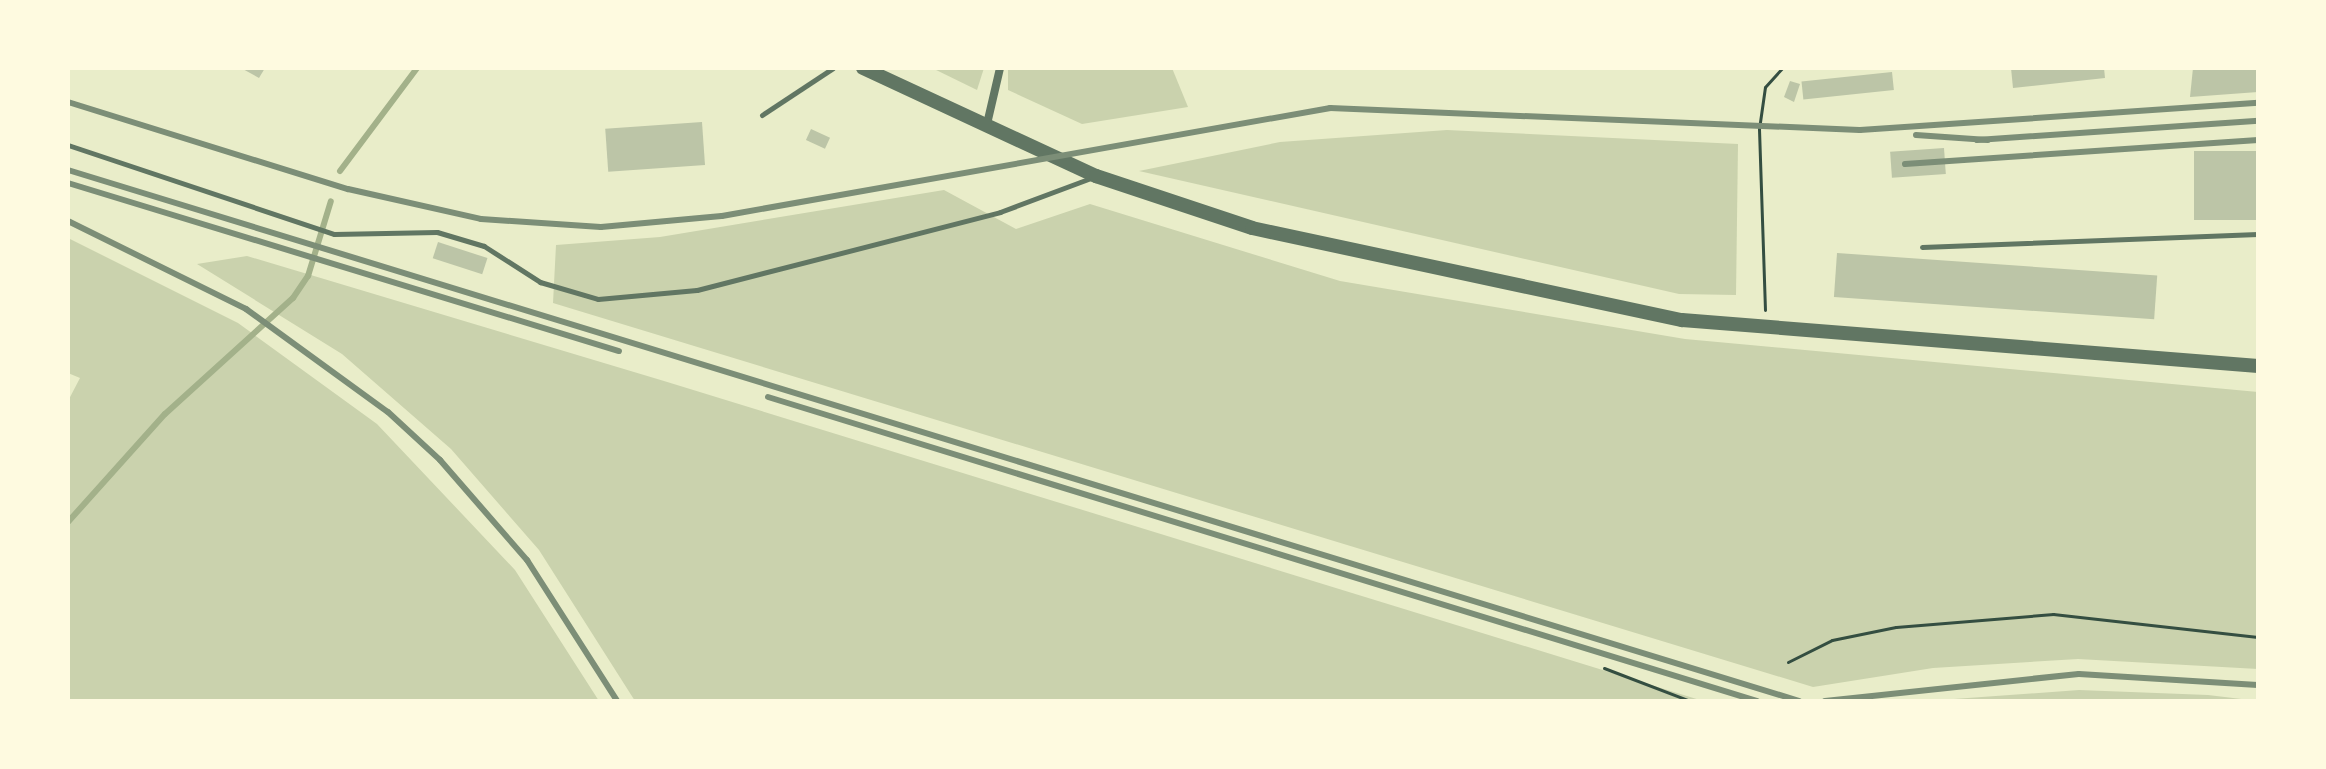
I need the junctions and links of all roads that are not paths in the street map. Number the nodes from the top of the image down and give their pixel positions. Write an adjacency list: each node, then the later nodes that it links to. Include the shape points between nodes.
1 (833, 68): 4 (lane)
2 (863, 68): 5 (street)
3 (1000, 68): 5 (street)
4 (762, 115)
5 (987, 124): 7 (street)
6 (68, 145): 7 (lane, via 334,234 437,232 484,246 540,282 598,299 697,290 1000,212)
7 (1096, 176): 10 (street, via 1252,228 1682,320)
8 (2258, 234): 9 (lane)
9 (1922, 247)
10 (2258, 366)

